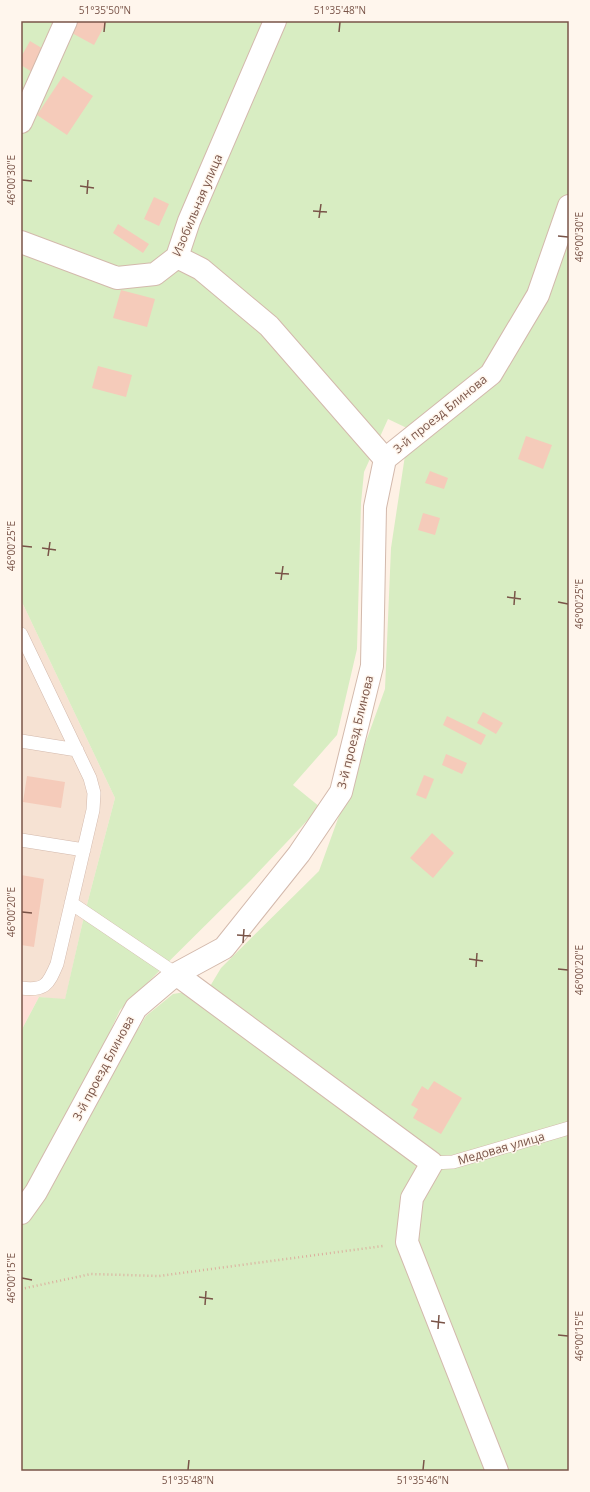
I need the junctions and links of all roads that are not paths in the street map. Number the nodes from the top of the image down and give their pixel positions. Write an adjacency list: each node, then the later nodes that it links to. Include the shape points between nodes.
1 (66, 21): 3 (street)
2 (276, 21): 6 (street, Изобильная улица, via 189,221)
3 (21, 122)
4 (569, 206): 7 (street, 3-й проезд Блинова, via 538,295 491,374)
5 (21, 242): 6 (street, Изобильная улица, via 117,278 155,274)
6 (177, 257): 7 (street, via 201,270 269,326)
7 (385, 459): 14 (street, 3-й проезд Блинова, via 374,507 372,666 341,792 299,854 224,948)
8 (21, 634): 10 (lane)
9 (21, 741): 10 (lane)
10 (77, 750): 12 (lane, via 94,793)
11 (21, 840): 12 (lane)
12 (84, 850): 13 (lane)
13 (71, 903): 14 (lane); 15 (lane, via 57,964 50,981 38,989)
14 (176, 974): 17 (street); 18 (street, 3-й проезд Блинова, via 136,1008 36,1192)
15 (21, 988)
16 (569, 1128): 17 (lane, Медовая улица, via 453,1162)
17 (432, 1163): 19 (street, via 412,1198 407,1242)
18 (21, 1213)
19 (497, 1471)

